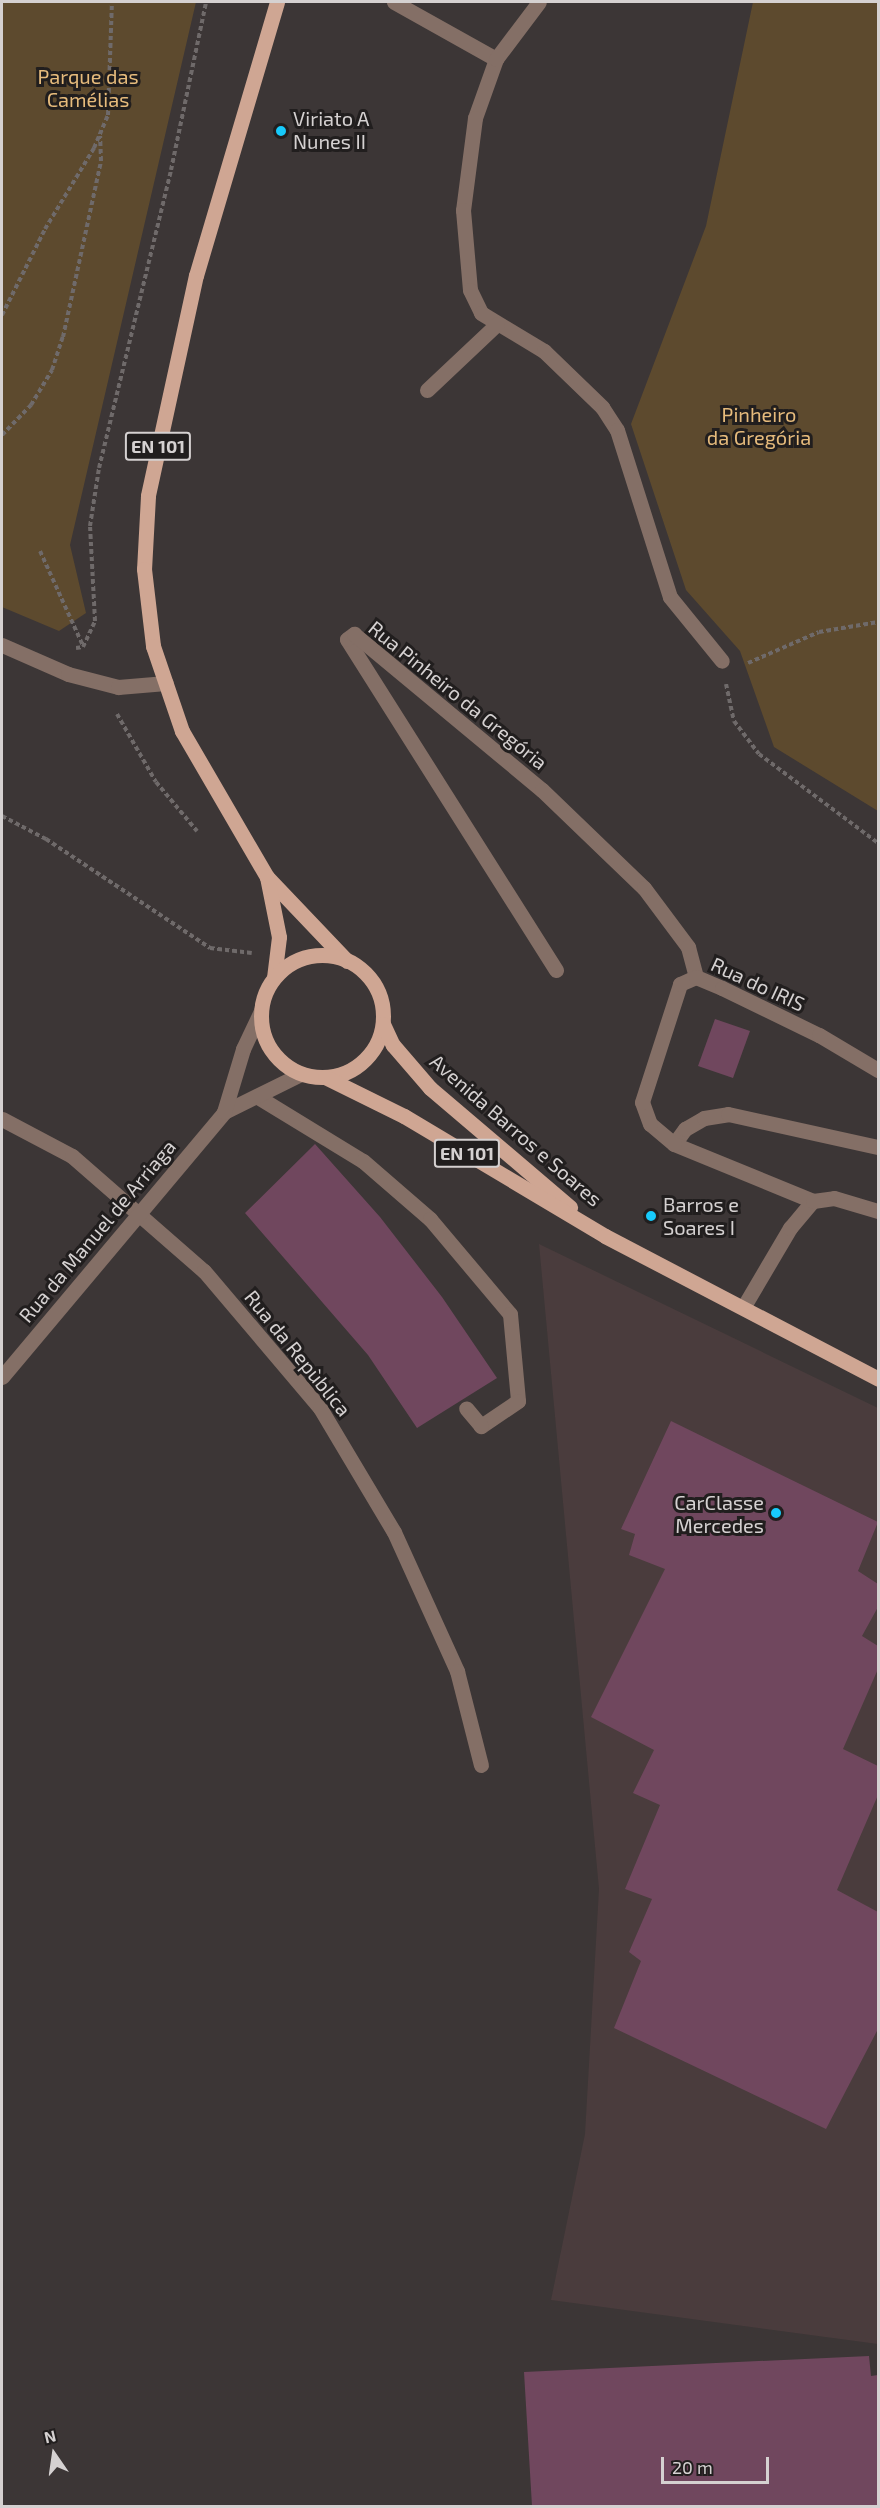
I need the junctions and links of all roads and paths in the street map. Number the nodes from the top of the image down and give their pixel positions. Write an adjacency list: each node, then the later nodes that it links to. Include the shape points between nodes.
1 (112, 2): 7 (path, via 108,115)
2 (206, 2): 15 (path, via 99,468 90,526 95,621)
3 (278, 2): 18 (main road, EN 101, via 196,275 148,496 144,568 153,646)
4 (394, 2): 6 (street)
5 (538, 2): 6 (street)
6 (496, 59): 9 (street, via 475,118 463,210 470,290 481,313)
7 (100, 134): 8 (path); 11 (path, via 101,161 63,338 52,370 31,405)
8 (2, 315)
9 (497, 324): 10 (street); 17 (street, via 544,351 602,407 617,430 670,597)
10 (427, 390)
11 (2, 435)
12 (40, 550): 15 (path)
13 (879, 622): 17 (path, via 819,632 748,663)
14 (2, 645): 18 (street, via 68,674 118,687)
15 (83, 647): 16 (path)
16 (68, 649)
17 (722, 662): 22 (path, via 734,721 759,754)
18 (166, 683): 23 (main road, EN 101, via 182,731)
19 (109, 710): 21 (path, via 120,715 156,782)
20 (2, 816): 24 (path, via 46,839 210,948)
21 (197, 831)
22 (879, 843)
23 (267, 877): 24 (main road, EN 101, via 279,937); 25 (main road, EN 101)
24 (277, 956): 28 (main road, EN 101)
25 (347, 961): 28 (main road, EN 101, via 328,955 308,957 289,964); 30 (main road, EN 101, via 363,971 375,986)
26 (556, 970): 27 (street, Rua Pinheiro da Gregória, via 347,639 354,634 542,790 644,888 688,947)
27 (696, 977): 31 (street, Rua do IRIS, via 819,1035); 37 (street, Rua do IRIS, via 680,984 642,1102 650,1124)
28 (274, 978): 29 (main road, EN 101)
29 (261, 1011): 32 (main road, EN 101, via 269,1045 279,1060); 35 (street, via 243,1049)
30 (383, 1024): 33 (main road, EN 101, via 376,1044 363,1061 345,1072); 42 (main road, Avenida Barros e Soares / EN 101, via 393,1045 430,1088)
31 (879, 1070)
32 (301, 1074): 33 (main road, EN 101); 34 (street)
33 (325, 1077): 42 (main road, Avenida Barros e Soares / EN 101, via 404,1116)
34 (258, 1097): 35 (street); 46 (street, via 363,1161 430,1219 510,1314 518,1401 481,1426)
35 (224, 1112): 41 (street, Rua da Manuel de Arriaga)
36 (2, 1119): 41 (street, Rua da Repùblica, via 72,1156)
37 (674, 1144): 38 (street, via 685,1129 704,1118 728,1114); 39 (street, Rua do IRIS)
38 (879, 1147)
39 (813, 1201): 40 (street, via 834,1198); 43 (street, via 790,1228)
40 (879, 1211)
41 (140, 1215): 44 (street, Rua da Manuel de Arriaga); 47 (street, Rua da Repùblica, via 204,1271 320,1408 394,1532 457,1671)
42 (605, 1236): 43 (main road, Avenida Barros e Soares / EN 101)
43 (744, 1306): 45 (main road, Avenida Barros e Soares / EN 101)
44 (2, 1377)
45 (879, 1378)
46 (466, 1408)
47 (481, 1765)

